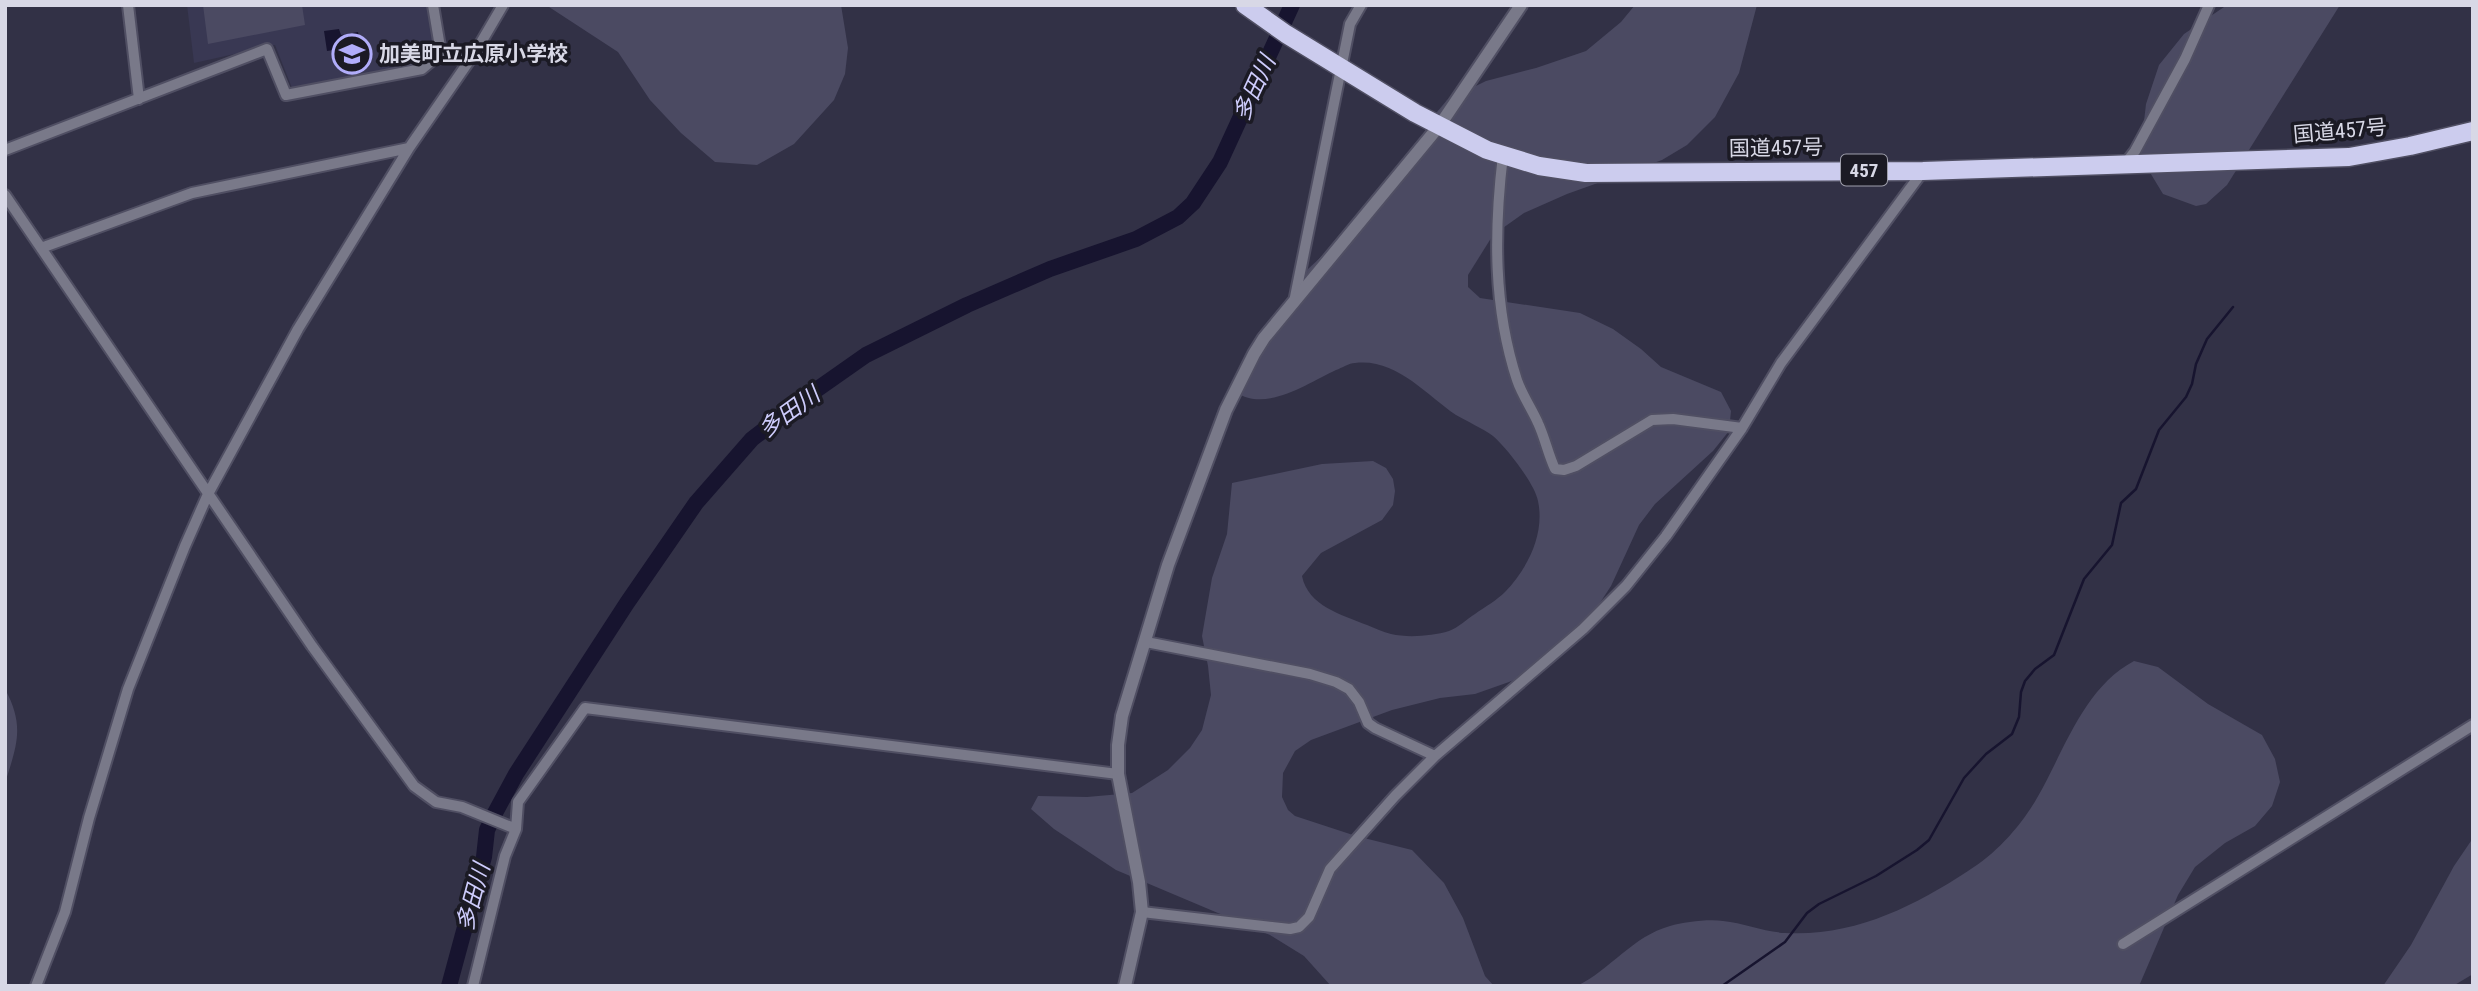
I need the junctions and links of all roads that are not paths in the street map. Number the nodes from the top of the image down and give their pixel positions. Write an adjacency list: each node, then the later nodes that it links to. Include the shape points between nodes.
1 (128, 5): 11 (street)
2 (433, 5): 8 (street)
3 (503, 5): 9 (street)
4 (1245, 5): 10 (highway, 国道457号 / 457)
5 (1361, 5): 10 (street, via 1350,24)
6 (1521, 5): 12 (street)
7 (2209, 5): 17 (street, via 2185,59)
8 (441, 53): 9 (street); 11 (street, via 422,69 285,95 267,49)
9 (468, 62): 14 (street)
10 (1341, 67): 12 (highway, 国道457号 / 457); 21 (street)
11 (139, 99): 15 (street)
12 (1440, 125): 16 (highway, 国道457号 / 457); 21 (street)
13 (2473, 131): 17 (highway, 国道457号 / 457, via 2349,157)
14 (410, 148): 20 (street, via 192,193); 23 (street, via 298,329)
15 (5, 150)
16 (1503, 155): 18 (highway, 国道457号 / 457, via 1586,173); 22 (street, via 1497,249 1501,314 1518,382 1555,469 1576,466 1651,420)
17 (2124, 164): 18 (highway, 国道457号 / 457)
18 (1923, 171): 22 (street, via 1781,363)
19 (5, 195): 20 (street)
20 (41, 248): 23 (street)
21 (1293, 306): 24 (street, via 1254,354 1227,410 1168,565)
22 (1742, 428): 26 (street, via 1666,536 1611,603)
23 (208, 494): 28 (street, via 414,786 436,802); 31 (street, via 128,689 65,912)
24 (1146, 642): 26 (street, via 1336,682 1349,689 1368,723); 27 (street, via 1122,716)
25 (2473, 724): 30 (street)
26 (1436, 756): 29 (street, via 1330,869 1309,917 1299,927)
27 (1118, 774): 28 (street, via 585,708 518,802); 29 (street)
28 (516, 829): 32 (street)
29 (1142, 912): 33 (street)
30 (2123, 944)
31 (36, 986)
32 (473, 986)
33 (1125, 986)

